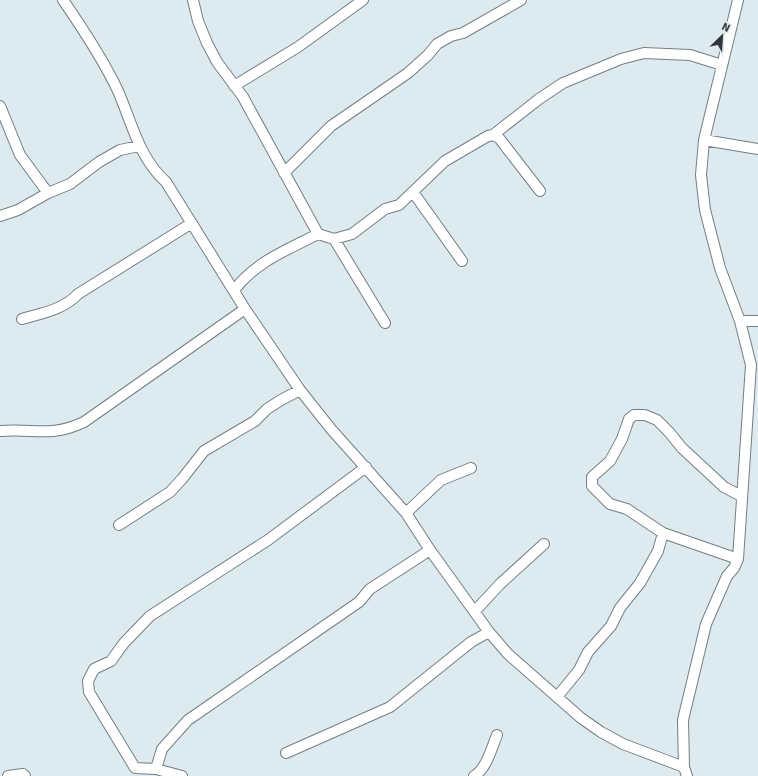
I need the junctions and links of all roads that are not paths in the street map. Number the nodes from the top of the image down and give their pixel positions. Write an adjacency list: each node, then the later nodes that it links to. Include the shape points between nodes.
1 (63, 0): 11 (street, via 85,32 117,90)
2 (193, 0): 7 (street, via 207,43)
3 (363, 0): 7 (street, via 298,48)
4 (521, 0): 13 (street, via 463,34 451,36 437,44 408,73 331,126)
5 (738, 0): 6 (street)
6 (722, 65): 9 (street, via 690,55 644,53 621,59 563,83); 10 (street)
7 (234, 86): 13 (street, via 243,97)
8 (0, 106): 16 (street, via 20,155)
9 (493, 135): 14 (street, via 499,138); 15 (street, via 445,161)
10 (704, 140): 12 (street); 25 (street, via 700,175 705,210 720,268)
11 (139, 146): 16 (street, via 120,150 70,184); 18 (street)
12 (758, 149)
13 (284, 174): 19 (street)
14 (540, 191)
15 (413, 192): 20 (street, via 352,234); 21 (street)
16 (48, 193): 17 (street, via 18,210)
17 (0, 216)
18 (192, 223): 22 (street); 24 (street, via 78,294 65,305)
19 (318, 234): 20 (street); 22 (street, via 270,258 245,276)
20 (334, 239): 27 (street)
21 (462, 261)
22 (234, 290): 23 (street)
23 (246, 309): 28 (street); 29 (street, via 84,422 70,429 50,433)
24 (22, 319)
25 (740, 321): 26 (street); 32 (street, via 751,366)
26 (758, 321)
27 (385, 323)
28 (300, 390): 30 (street); 34 (street, via 267,409 255,421 204,451 170,492)
29 (0, 431)
30 (366, 467): 33 (street); 44 (street, via 268,540 150,616 111,661 94,669 88,682 89,692 135,768)
31 (471, 468): 33 (street, via 442,480)
32 (741, 496): 35 (street, via 724,487 682,448 657,420 645,415 634,415 629,419 610,461 592,477 592,486 610,504 627,509); 38 (street)
33 (406, 513): 37 (street)
34 (119, 525)
35 (662, 533): 38 (street); 41 (street, via 658,551 640,583)
36 (544, 544): 39 (street)
37 (430, 550): 39 (street); 44 (street, via 370,589 359,602 188,720 162,749)
38 (738, 559): 45 (street, via 727,576 706,624 683,720)
39 (475, 611): 40 (street)
40 (489, 632): 41 (street, via 508,654); 43 (street, via 471,642 390,707)
41 (557, 697): 45 (street, via 601,732)
42 (497, 735): 46 (street)
43 (286, 753)
44 (156, 769): 49 (street)
45 (686, 772)
46 (478, 775)
47 (8, 776): 48 (street)
48 (25, 776)
49 (182, 776)

